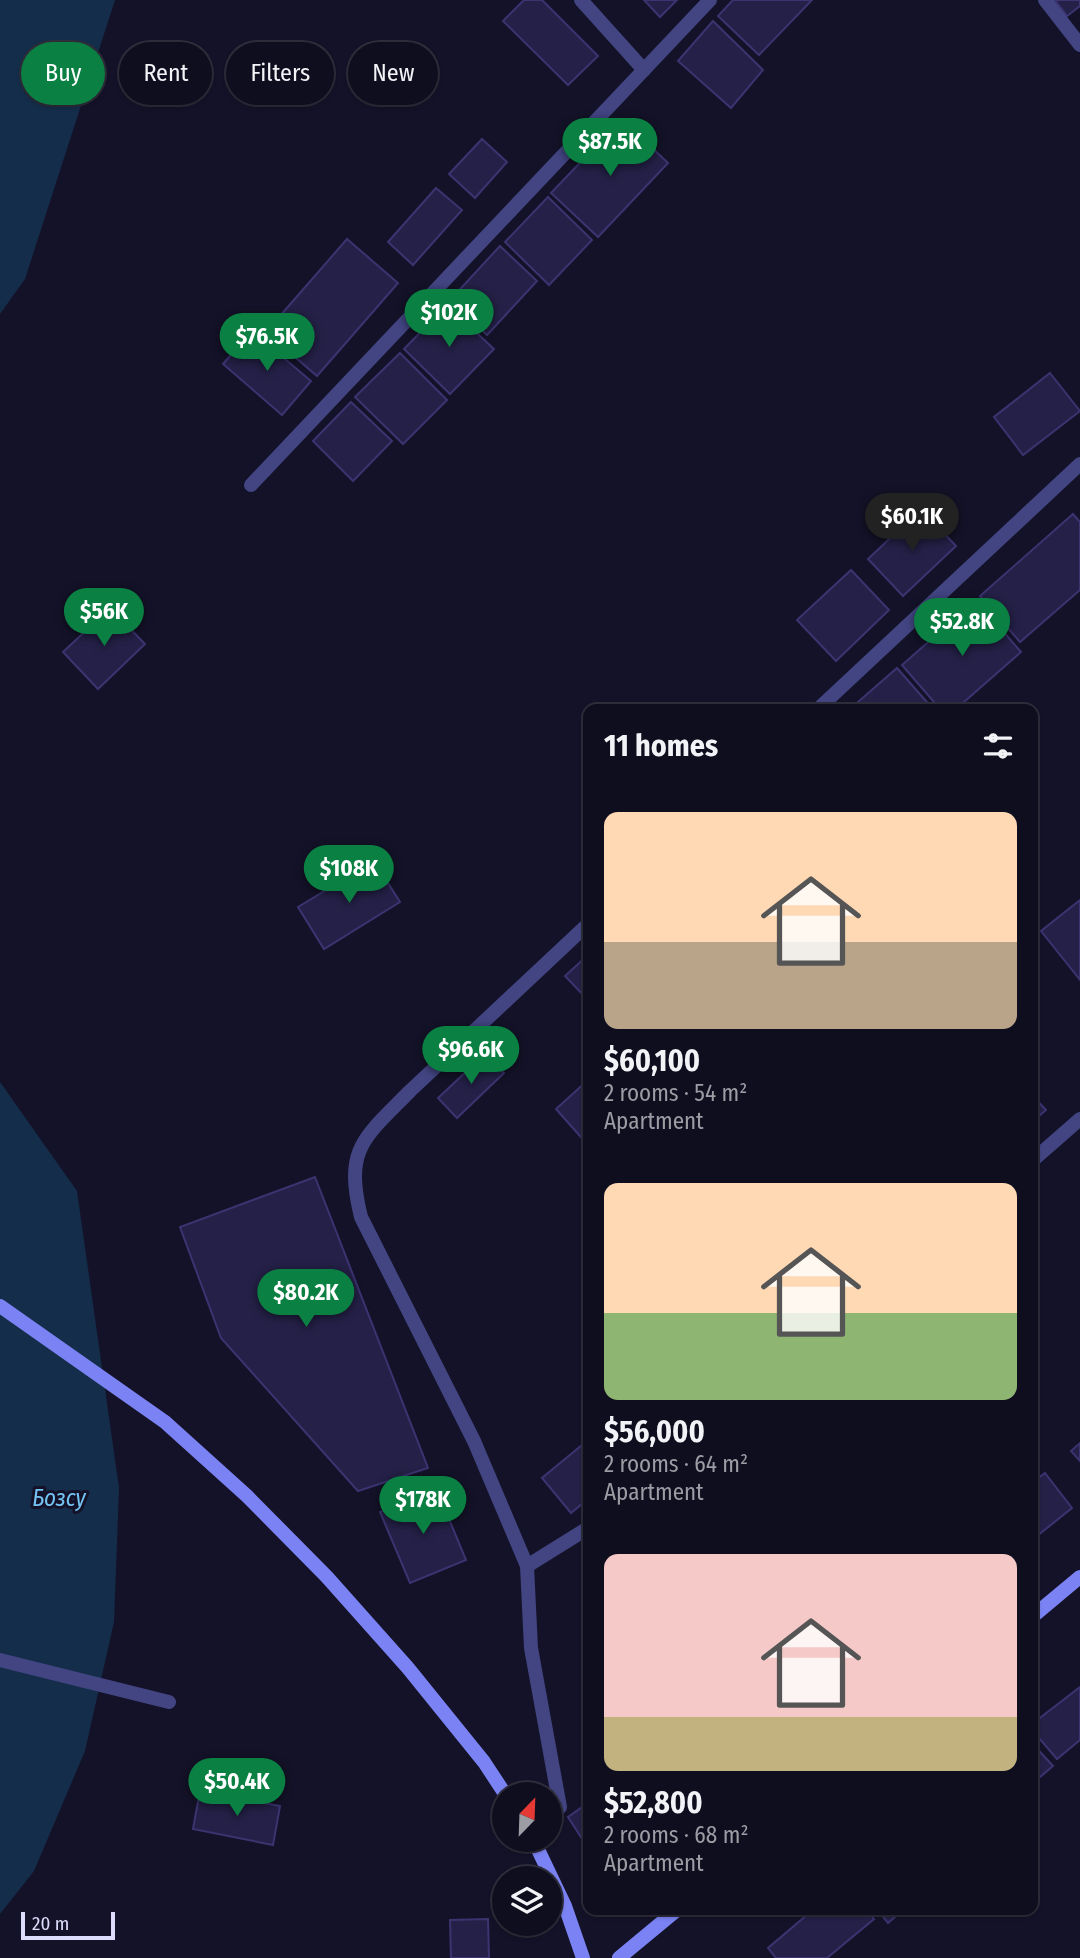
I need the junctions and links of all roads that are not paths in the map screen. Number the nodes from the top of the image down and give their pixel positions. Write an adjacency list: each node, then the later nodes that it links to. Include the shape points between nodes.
1 (581, 0): 5 (street)
2 (710, 0): 5 (street)
3 (1045, 0): 4 (street)
4 (1080, 45)
5 (644, 70): 7 (street)
6 (1080, 464): 8 (street)
7 (251, 485)
8 (823, 704)
9 (583, 929): 14 (street, via 382,1119 356,1156 354,1168 361,1217 474,1441)
10 (1080, 1119): 11 (street)
11 (1038, 1156)
12 (0, 1306): 19 (main road, via 165,1422 247,1496 408,1668)
13 (583, 1531): 14 (street)
14 (527, 1566): 20 (street, via 531,1648)
15 (1080, 1577): 16 (main road)
16 (1038, 1612)
17 (0, 1660): 18 (street)
18 (169, 1702)
19 (497, 1782)
20 (555, 1782)
21 (539, 1852): 23 (main road)
22 (671, 1915): 24 (main road)
23 (583, 1958)
24 (619, 1958)

